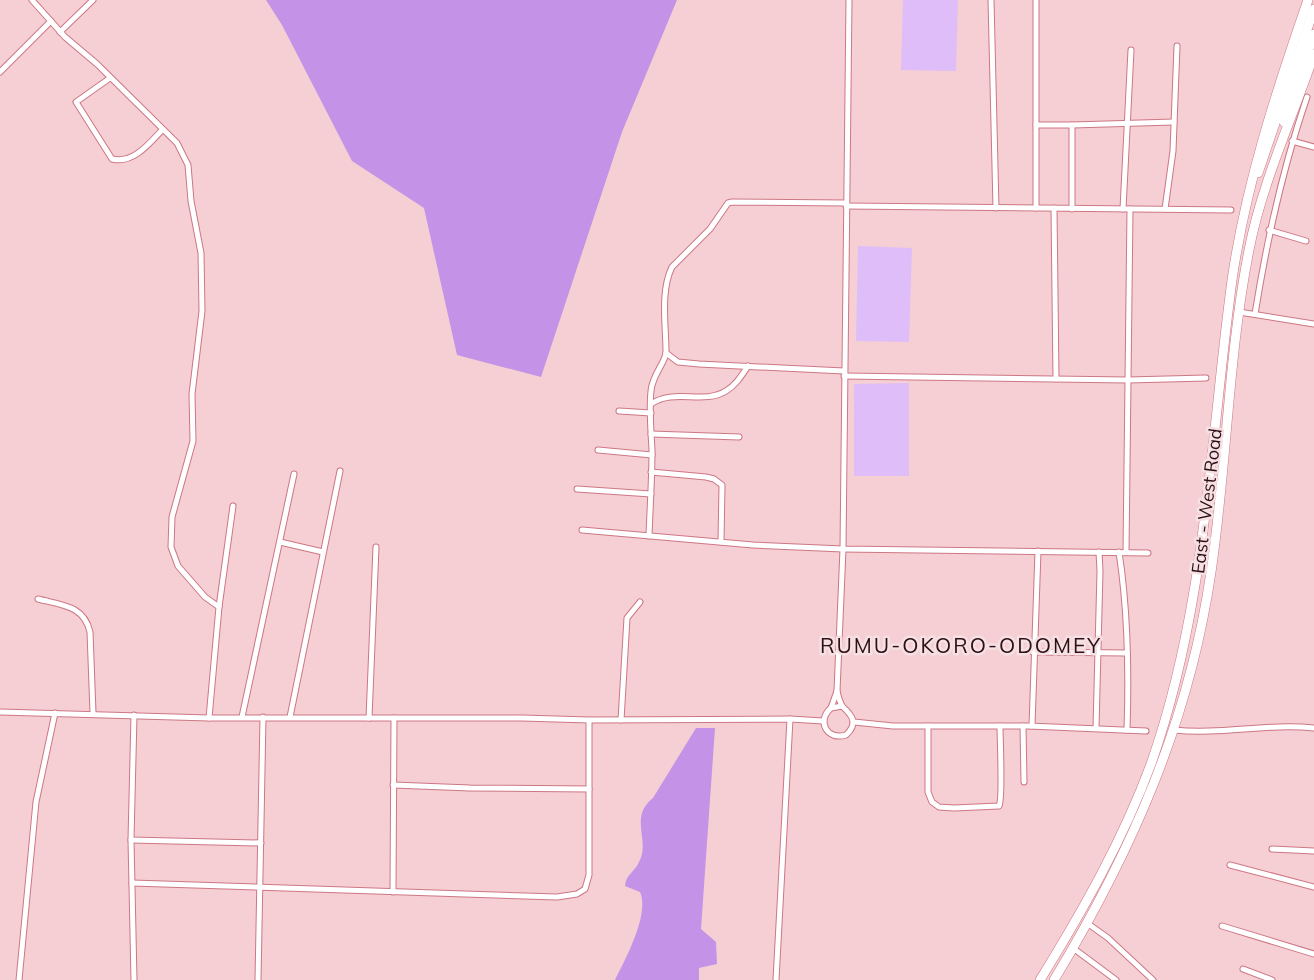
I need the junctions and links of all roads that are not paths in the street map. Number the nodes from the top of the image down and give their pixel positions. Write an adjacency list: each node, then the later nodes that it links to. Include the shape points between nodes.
1 (32, 0): 8 (street)
2 (93, 0): 9 (street)
3 (849, 0): 25 (street)
4 (991, 0): 26 (street)
5 (1036, 0): 19 (street)
6 (1308, 0): 32 (main road, East - West Road, via 1274,96)
7 (1314, 9): 21 (main road)
8 (51, 21): 9 (street); 14 (street)
9 (61, 32): 15 (street)
10 (1314, 34): 21 (main road)
11 (1177, 46): 18 (street)
12 (1131, 50): 17 (street)
13 (1314, 54): 16 (main road, East - West Road)
14 (0, 72)
15 (110, 78): 22 (street); 22 (street, via 76,102 113,159 123,160 142,151)
16 (1307, 97): 23 (street); 34 (main road, East - West Road)
17 (1127, 122): 18 (street); 20 (street); 30 (street)
18 (1174, 122): 31 (street)
19 (1037, 125): 20 (street); 27 (street)
20 (1072, 125): 29 (street)
21 (1279, 125): 32 (main road); 34 (main road)
22 (162, 130): 75 (street, via 177,143 188,164 203,276 192,441 172,517 172,547 178,566)
23 (1292, 141): 24 (street); 35 (street)
24 (1314, 147)
25 (846, 204): 26 (street); 40 (street, via 728,203 668,274); 42 (street)
26 (996, 208): 27 (street)
27 (1036, 208): 28 (street)
28 (1054, 208): 29 (street); 44 (street)
29 (1072, 209): 30 (street)
30 (1127, 209): 31 (street); 45 (street)
31 (1165, 209): 33 (street)
32 (1246, 209): 59 (main road, East - West Road, via 1231,289)
33 (1231, 210)
34 (1258, 215): 37 (main road, East - West Road)
35 (1269, 230): 36 (street); 38 (street)
36 (1306, 240)
37 (1240, 312): 38 (street); 60 (main road, East - West Road)
38 (1255, 314): 39 (street)
39 (1314, 324)
40 (666, 353): 41 (street, via 678,362); 46 (street, via 650,388)
41 (748, 366): 42 (street); 46 (street, via 725,392 663,396)
42 (844, 373): 44 (street); 66 (street)
43 (1206, 378): 45 (street)
44 (1056, 379): 45 (street)
45 (1128, 380): 71 (street)
46 (651, 404): 48 (street)
47 (619, 411): 48 (street)
48 (651, 413): 49 (street)
49 (652, 434): 50 (street); 52 (street)
50 (739, 437)
51 (598, 450): 52 (street)
52 (652, 455): 54 (street)
53 (340, 471): 68 (street)
54 (651, 472): 57 (street); 64 (street, via 706,477 722,485)
55 (294, 474): 63 (street)
56 (576, 489): 57 (street)
57 (650, 494): 62 (street)
58 (233, 506): 75 (street)
59 (1208, 508): 60 (main road); 127 (main road, East - West Road, via 1184,646 1151,764 1103,871)
60 (1219, 509): 104 (main road, East - West Road, via 1204,612)
61 (582, 530): 62 (street)
62 (649, 536): 64 (street)
63 (280, 542): 68 (street); 89 (street)
64 (721, 542): 66 (street)
65 (376, 547): 90 (street)
66 (843, 549): 67 (street); 79 (street)
67 (1038, 551): 69 (street); 76 (street)
68 (323, 552): 87 (street)
69 (1099, 552): 70 (street); 77 (street)
70 (1119, 552): 71 (street); 78 (street)
71 (1126, 552): 72 (street)
72 (1148, 553)
73 (38, 599): 84 (street, via 82,613 87,620)
74 (639, 602): 94 (street, via 627,618)
75 (219, 607): 88 (street)
76 (1033, 652): 77 (street); 100 (street)
77 (1098, 652): 78 (street); 101 (street)
78 (1126, 653): 103 (street)
79 (837, 691): 80 (street); 81 (street)
80 (842, 706): 81 (street); 96 (street)
81 (831, 708): 95 (street)
82 (0, 712): 83 (street)
83 (55, 713): 84 (street); 123 (street, via 36,802)
84 (93, 713): 85 (street)
85 (134, 715): 88 (street); 109 (street)
86 (263, 717): 87 (street); 89 (street); 110 (street)
87 (290, 717): 90 (street)
88 (209, 718): 89 (street)
89 (243, 718)
90 (369, 718): 91 (street)
91 (394, 718): 93 (street); 107 (street)
92 (790, 719): 94 (street); 95 (street); 126 (street)
93 (589, 720): 94 (street); 108 (street)
94 (621, 720)
95 (823, 721): 96 (street, via 835,737 850,732)
96 (854, 722): 97 (street)
97 (928, 726): 98 (street); 98 (street, via 928,792 939,807 954,808 999,806 1002,802)
98 (1000, 726): 99 (street)
99 (1023, 726): 100 (street); 106 (street)
100 (1032, 726): 101 (street)
101 (1096, 728): 103 (street)
102 (1314, 728): 104 (street)
103 (1127, 730): 105 (street)
104 (1174, 730): 118 (main road, East - West Road, via 1144,811)
105 (1146, 731)
106 (1024, 782)
107 (393, 785): 108 (street); 117 (street)
108 (589, 789): 117 (street, via 589,875 577,894)
109 (131, 840): 110 (street); 114 (street)
110 (261, 843): 116 (street)
111 (1272, 849): 112 (street)
112 (1314, 851)
113 (1230, 865): 115 (street)
114 (132, 883): 116 (street); 124 (street)
115 (1314, 887)
116 (260, 888): 117 (street); 125 (street)
117 (393, 892)
118 (1087, 923): 120 (main road, East - West Road); 130 (street)
119 (1222, 926): 121 (street)
120 (1073, 948): 128 (main road, East - West Road); 129 (street)
121 (1314, 954)
122 (1242, 969): 131 (street)
123 (19, 980)
124 (134, 980)
125 (258, 980)
126 (776, 980)
127 (1040, 980)
128 (1054, 980)
129 (1116, 980)
130 (1153, 980)
131 (1272, 980)

